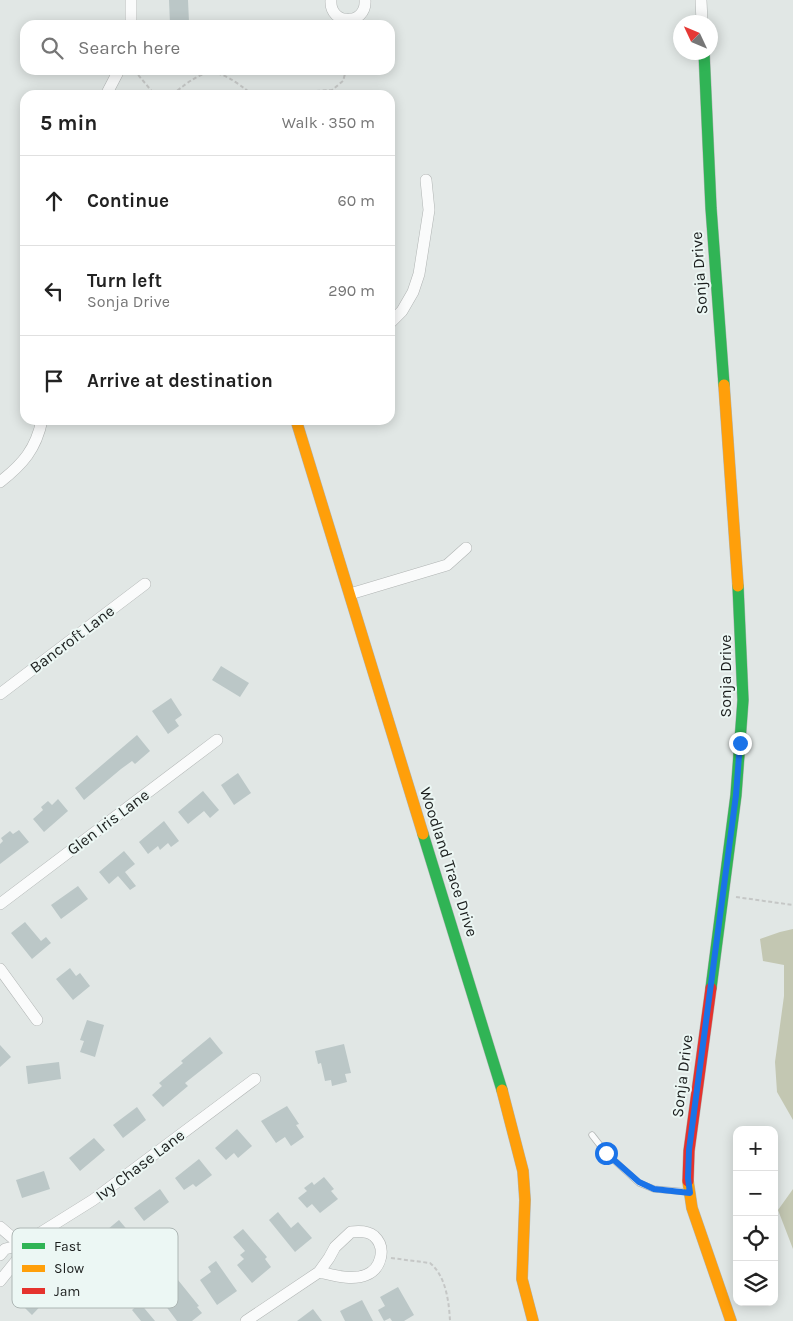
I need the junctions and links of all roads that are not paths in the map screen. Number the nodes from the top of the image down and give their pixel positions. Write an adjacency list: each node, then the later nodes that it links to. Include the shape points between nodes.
1 (131, 0): 6 (street)
2 (331, 0): 3 (street, via 335,14 345,20 361,14)
3 (365, 0)
4 (701, 0): 5 (street)
5 (702, 15)
6 (131, 20)
7 (704, 60): 25 (street, Sonja Drive, via 743,700 736,795 689,1150)
8 (116, 75): 9 (street)
9 (109, 90)
10 (426, 180): 11 (street, via 429,210 419,274 414,292)
11 (395, 318)
12 (41, 425): 14 (street, via 26,458)
13 (298, 425): 17 (street, Woodland Trace Drive)
14 (0, 482)
15 (466, 548): 17 (street, via 447,565)
16 (145, 584): 18 (street, Bancroft Lane)
17 (350, 594): 35 (street, Woodland Trace Drive, via 492,1051 523,1171 522,1279)
18 (0, 694)
19 (216, 740): 20 (street, Glen Iris Lane)
20 (0, 904)
21 (0, 969): 22 (street)
22 (37, 1020)
23 (255, 1079): 27 (street, Ivy Chase Lane, via 93,1200)
24 (592, 1135): 25 (lane, via 606,1153 639,1182 654,1189)
25 (690, 1193): 36 (street, Sonja Drive, via 692,1208)
26 (0, 1227): 28 (street)
27 (48, 1228)
28 (12, 1237)
29 (12, 1247): 30 (street, Ivy Chase Lane)
30 (0, 1255)
31 (12, 1266): 33 (street)
32 (319, 1272): 32 (street, via 347,1278 365,1276 377,1268 380,1246 374,1236 363,1231 351,1232 335,1247); 34 (street)
33 (0, 1281)
34 (246, 1321)
35 (533, 1321)
36 (731, 1321)

